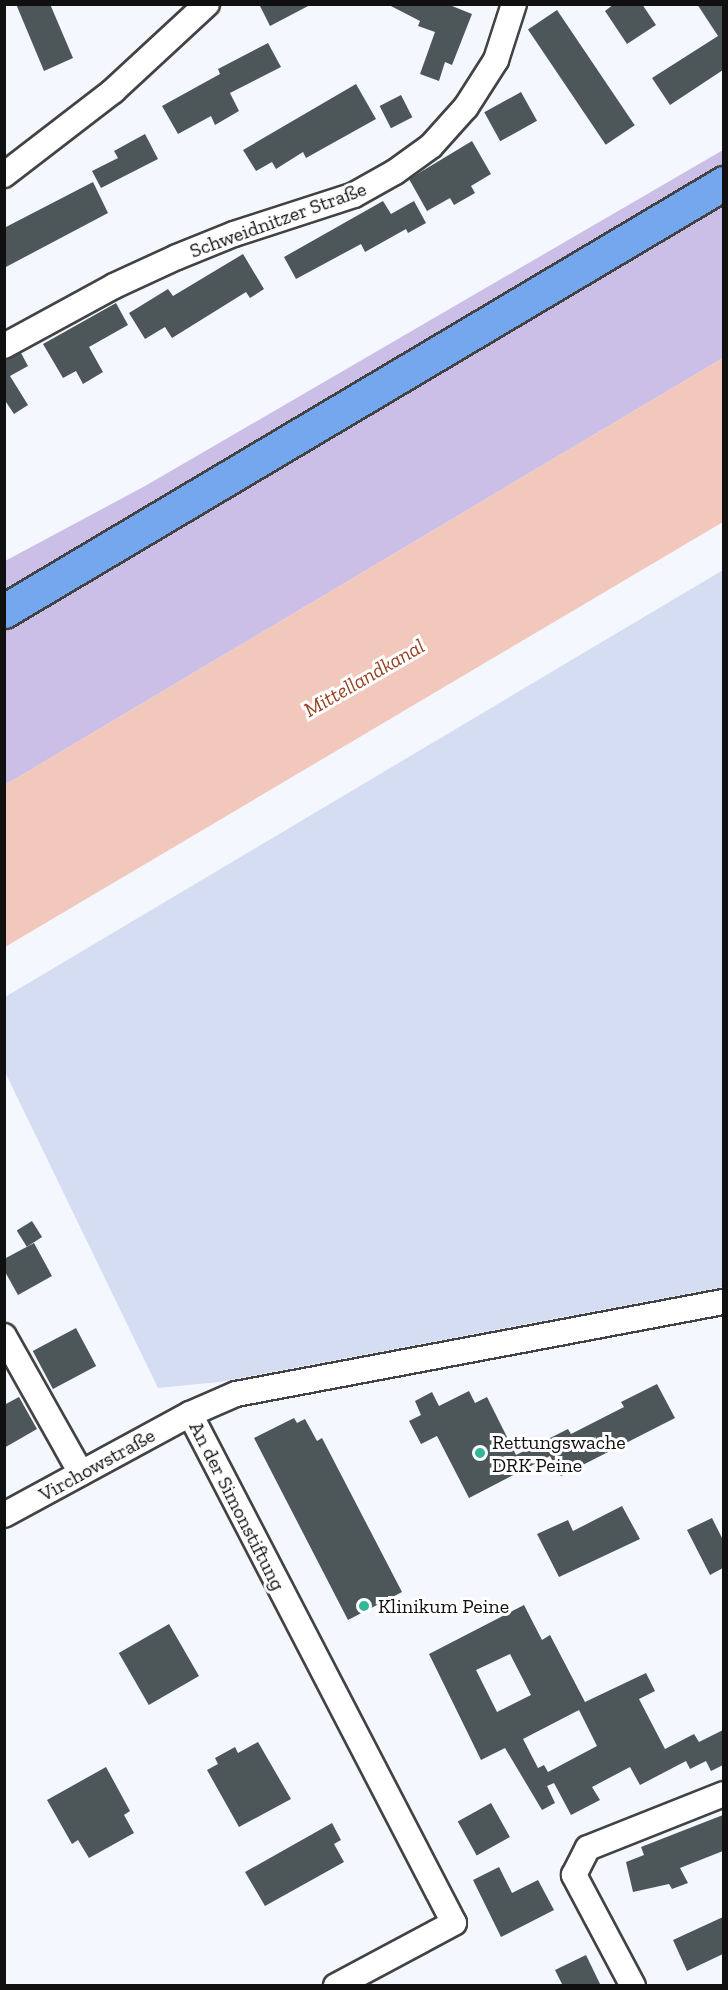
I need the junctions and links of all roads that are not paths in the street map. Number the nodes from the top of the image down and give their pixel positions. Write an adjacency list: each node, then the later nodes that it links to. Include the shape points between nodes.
1 (207, 4): 3 (street, via 113,91)
2 (514, 4): 5 (street, Schweidnitzer Straße, via 496,60 466,106 430,146 395,172 354,195 177,257 114,286)
3 (4, 176)
4 (723, 183): 6 (main road)
5 (4, 346)
6 (4, 611)
7 (723, 1302): 9 (street, An der Simonstiftung, via 236,1394)
8 (4, 1336): 10 (street)
9 (190, 1414): 10 (street, Virchowstraße); 13 (street, An der Simonstiftung, via 454,1923)
10 (81, 1473): 11 (street, Virchowstraße)
11 (4, 1515)
12 (723, 1794): 14 (street, via 588,1848 574,1875)
13 (336, 1986)
14 (633, 1986)

